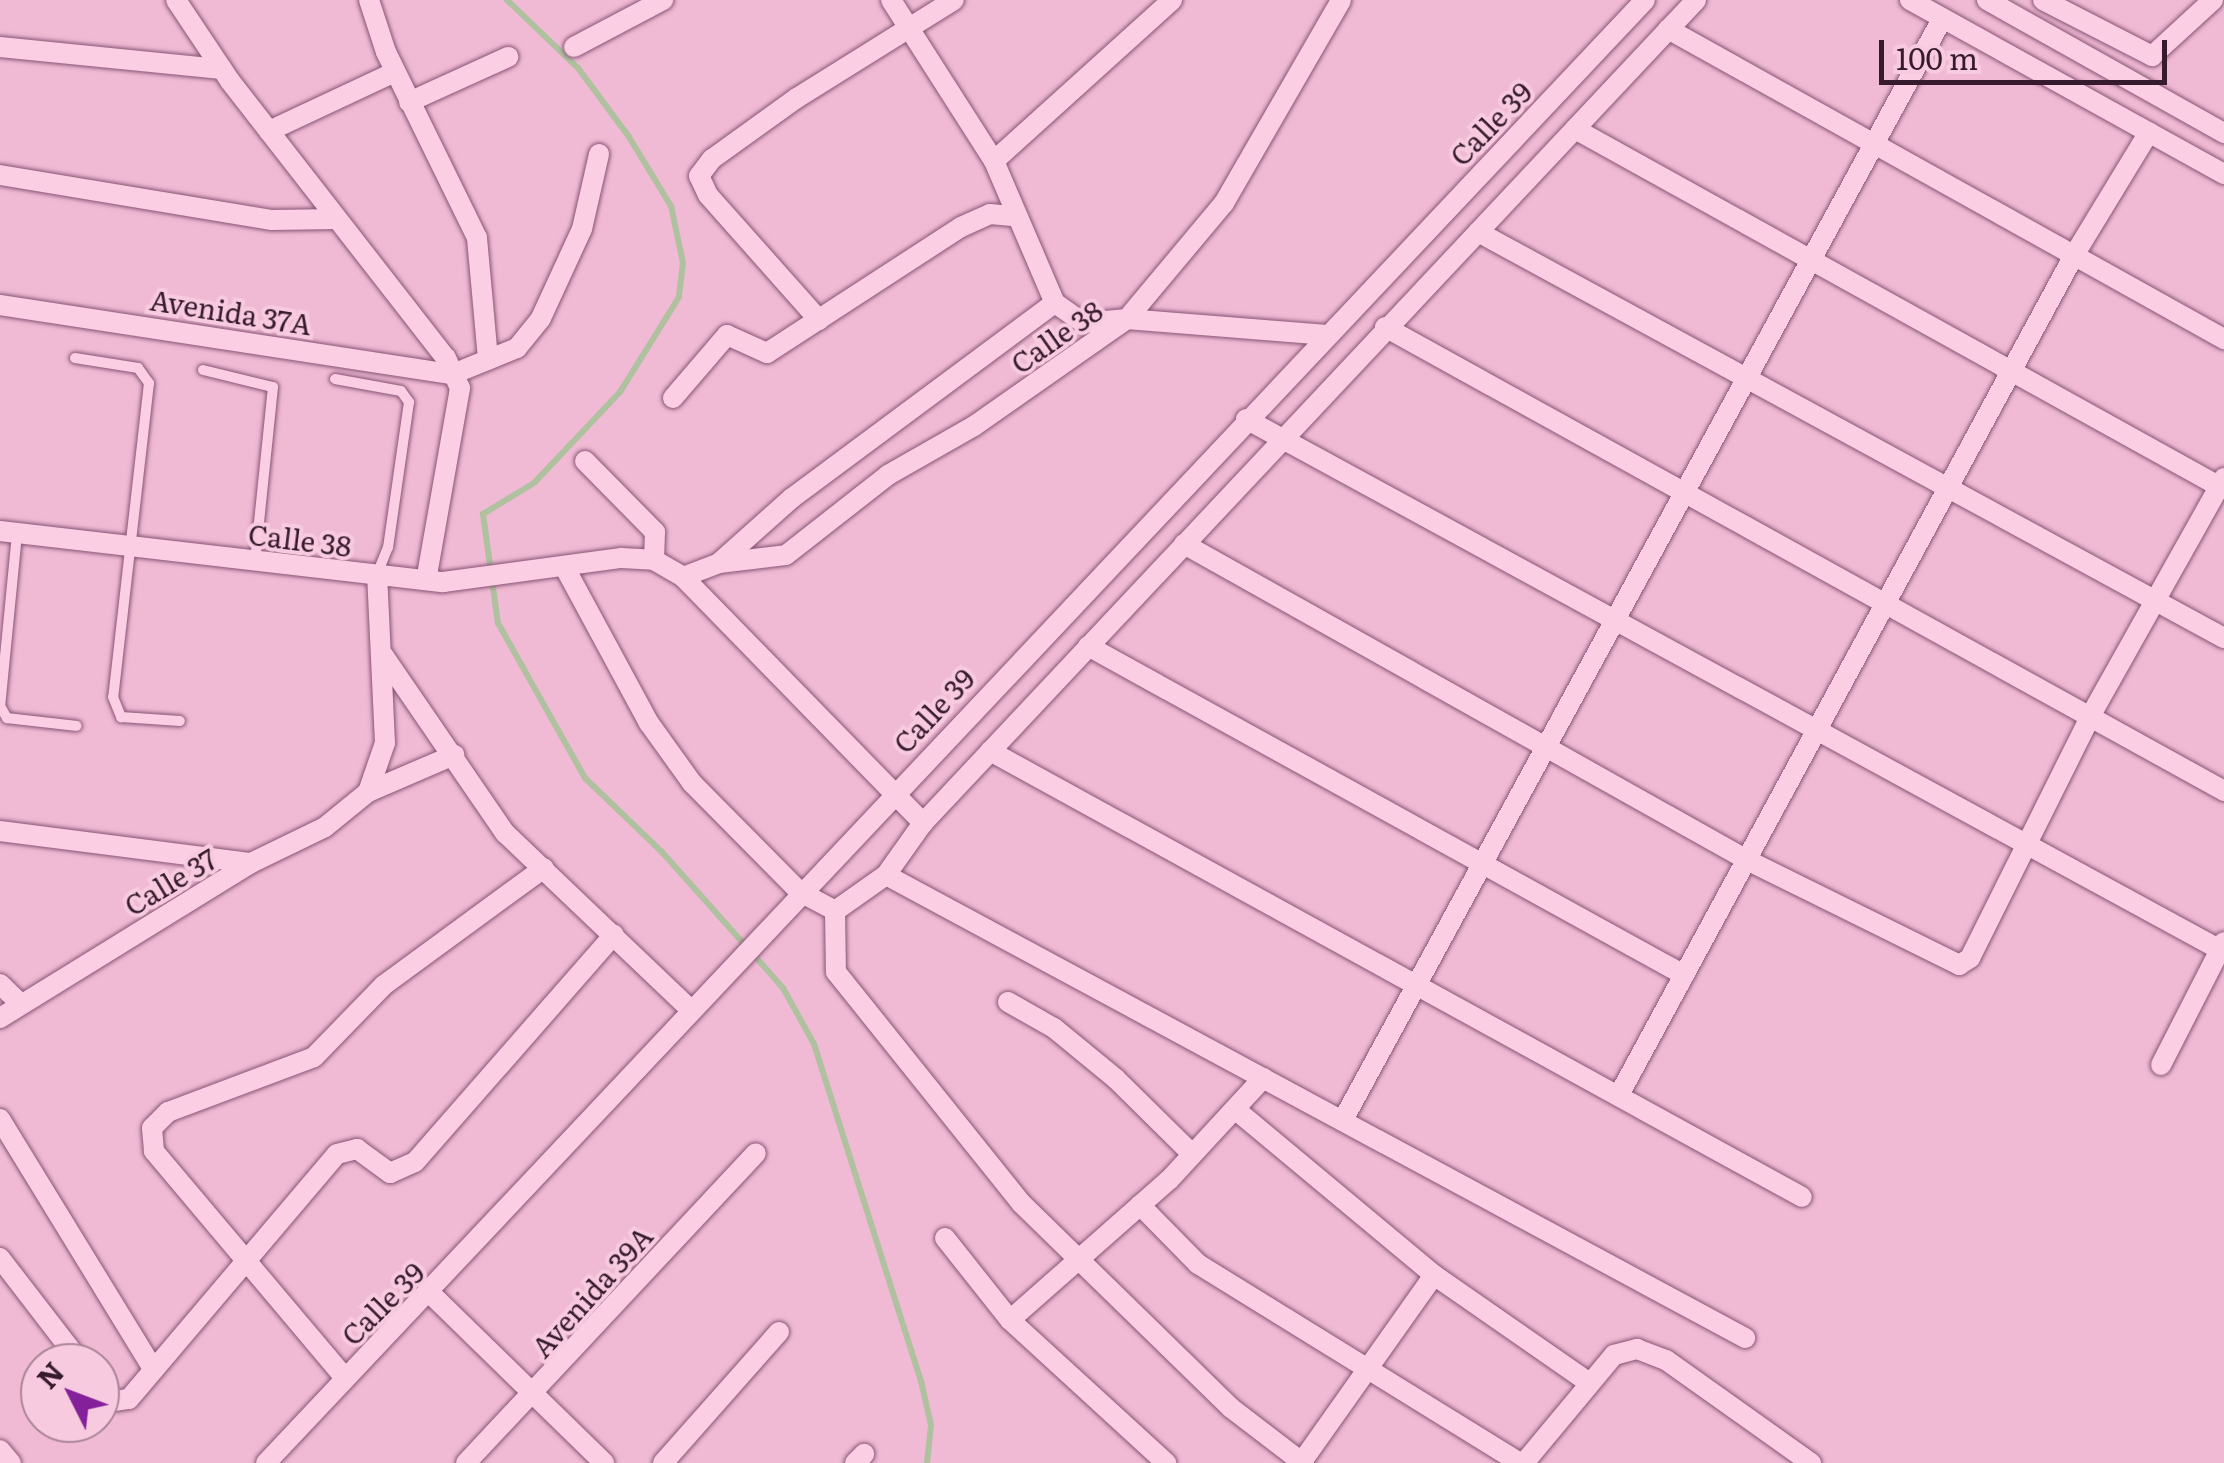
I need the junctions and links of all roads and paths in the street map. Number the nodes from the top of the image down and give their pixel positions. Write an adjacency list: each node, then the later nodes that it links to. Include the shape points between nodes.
1 (176, 0): 20 (street)
2 (369, 0): 21 (street)
3 (663, 0): 18 (street)
4 (890, 0): 15 (street)
5 (954, 0): 15 (street)
6 (1172, 0): 29 (street)
7 (1342, 0): 40 (street, Calle 38, via 1224,202)
8 (1645, 0): 42 (street, Calle 39)
9 (1696, 0): 16 (street)
10 (1910, 0): 14 (street)
11 (1986, 0): 26 (street)
12 (2213, 0): 13 (street, via 2152,56)
13 (2056, 3)
14 (1942, 19): 25 (street); 27 (street)
15 (909, 28): 29 (street); 39 (street, via 797,98 699,176 708,195)
16 (1668, 29): 23 (street); 27 (street)
17 (0, 46): 20 (street)
18 (574, 47)
19 (508, 58): 22 (street)
20 (222, 69): 24 (street)
21 (395, 72): 22 (street); 24 (street)
22 (409, 102): 45 (street, via 477,238)
23 (1575, 130): 34 (street); 36 (street)
24 (269, 131): 33 (street)
25 (2149, 132): 30 (street); 35 (street)
26 (2224, 133)
27 (1875, 144): 35 (street); 36 (street)
28 (599, 154): 45 (street, via 582,228 541,318 518,348)
29 (994, 161): 32 (street)
30 (2224, 174)
31 (0, 175): 33 (street, via 272,220)
32 (1015, 216): 37 (street); 39 (street, via 990,214 961,227)
33 (337, 219): 48 (street)
34 (1478, 232): 41 (street); 50 (street)
35 (2074, 257): 43 (street); 47 (street)
36 (1810, 261): 47 (street); 50 (street)
37 (1055, 303): 40 (street, via 1084,323); 63 (street, via 792,498)
38 (0, 305): 48 (street, Avenida 37A)
39 (819, 320): 51 (street, via 767,353 727,335)
40 (1127, 320): 42 (street); 63 (street, Calle 38, via 974,426 888,475 786,555)
41 (1386, 327): 53 (street); 57 (street)
42 (1326, 335): 52 (street, Calle 39)
43 (2224, 340)
44 (75, 358): 60 (lane, via 138,368 149,383)
45 (488, 360): 48 (street)
46 (204, 370): 62 (lane, via 267,382 276,397)
47 (2013, 370): 55 (street); 56 (street)
48 (454, 374): 67 (street, via 460,388)
49 (335, 379): 65 (lane, via 401,390 409,402 388,547)
50 (1747, 379): 56 (street); 57 (street)
51 (673, 398)
52 (1246, 420): 53 (street); 81 (street, Calle 39)
53 (1282, 439): 59 (street); 70 (street)
54 (585, 461): 61 (street, via 655,532)
55 (2222, 484): 69 (street)
56 (1949, 489): 68 (street); 69 (street)
57 (1686, 493): 68 (street); 70 (street)
58 (9, 532): 60 (street, Calle 38); 76 (lane, via 0,706 7,718)
59 (1184, 544): 72 (street); 78 (street)
60 (129, 546): 62 (street, Calle 38); 75 (lane, via 116,709 122,717)
61 (654, 560): 64 (street, Calle 38); 66 (street)
62 (255, 561): 65 (street, Calle 38)
63 (720, 563): 66 (street, Calle 38)
64 (564, 566): 67 (street, Calle 38); 92 (street, via 649,724 692,783)
65 (376, 575): 67 (street, Calle 38); 73 (street)
66 (683, 577): 81 (street)
67 (426, 580)
68 (1886, 603): 74 (street); 77 (street)
69 (2159, 603): 71 (street); 74 (street)
70 (1614, 619): 77 (street); 78 (street)
71 (2224, 638)
72 (1088, 646): 79 (street); 89 (street)
73 (383, 655): 80 (street); 83 (street, via 385,743)
74 (2092, 715): 82 (street); 86 (street)
75 (180, 721)
76 (76, 726)
77 (1820, 732): 86 (street); 87 (street)
78 (1542, 747): 87 (street); 89 (street)
79 (990, 751): 84 (street); 98 (street)
80 (454, 755): 83 (street, Calle 37); 90 (street, via 505,833)
81 (894, 791): 84 (street); 92 (street, Calle 39)
82 (2224, 791)
83 (368, 792): 88 (street, Calle 37, via 325,827)
84 (923, 823): 91 (street)
85 (0, 831): 88 (street)
86 (2026, 844): 87 (street, via 1970,958 1959,965); 95 (street)
87 (1748, 860): 96 (street)
88 (251, 863): 100 (street, Calle 37)
89 (1485, 864): 96 (street); 98 (street)
90 (544, 868): 94 (street); 116 (street, via 384,985 314,1057 156,1120 154,1150)
91 (886, 875): 93 (street); 104 (street)
92 (800, 892): 93 (street); 101 (street, Calle 39)
93 (835, 911): 115 (street, via 836,972 1021,1202)
94 (614, 935): 101 (street); 116 (street, via 415,1162 390,1172 358,1149 337,1154)
95 (2223, 948): 103 (street)
96 (1684, 975): 105 (street)
97 (0, 984): 100 (street)
98 (1418, 986): 105 (street); 108 (street)
99 (1008, 1002): 110 (street, via 1054,1028 1116,1079)
100 (21, 1004): 102 (street, Calle 37)
101 (691, 1010): 118 (street, Calle 39)
102 (0, 1018)
103 (2160, 1065)
104 (1263, 1078): 106 (street); 108 (street)
105 (1619, 1095): 111 (street)
106 (1236, 1110): 110 (street); 117 (street)
107 (0, 1119): 124 (street)
108 (1343, 1120): 121 (street)
109 (756, 1153): 127 (street, Avenida 39A)
110 (1192, 1154): 112 (street)
111 (1802, 1197)
112 (1140, 1205): 115 (street); 123 (street, via 1198,1264)
113 (945, 1238): 119 (street)
114 (0, 1258): 122 (street)
115 (1078, 1262): 119 (street); 136 (street, via 1231,1408)
116 (245, 1266): 124 (street); 125 (street)
117 (1434, 1275): 123 (street); 126 (street)
118 (431, 1294): 125 (street, Calle 39); 127 (street)
119 (1010, 1320): 135 (street)
120 (779, 1332): 134 (street)
121 (1745, 1338)
122 (66, 1343)
123 (1368, 1367): 136 (street); 137 (street)
124 (154, 1370): 128 (street, via 129,1399)
125 (345, 1378): 131 (street, Calle 39)
126 (1588, 1382): 137 (street); 138 (street, via 1614,1355 1637,1349 1666,1360)
127 (534, 1396): 132 (street, Avenida 39A); 133 (street)
128 (120, 1400)
129 (0, 1450): 130 (street)
130 (11, 1463)
131 (266, 1463)
132 (466, 1463)
133 (604, 1463)
134 (663, 1463)
135 (1166, 1463)
136 (1302, 1463)
137 (1522, 1463)
138 (1812, 1463)

